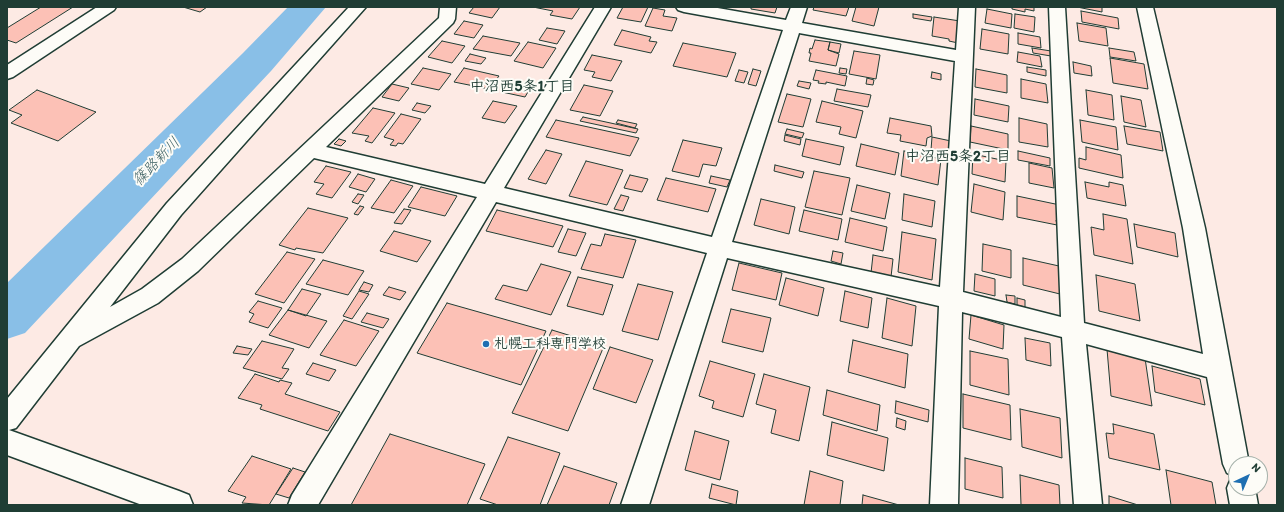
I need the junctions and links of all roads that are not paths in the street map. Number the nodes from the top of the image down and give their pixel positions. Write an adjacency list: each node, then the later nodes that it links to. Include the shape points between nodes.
1 (108, 7): 11 (street)
2 (358, 7): 17 (street, via 174,209)
3 (448, 7): 12 (street, via 447,19)
4 (603, 7): 13 (street)
5 (684, 7): 9 (street)
6 (967, 7): 10 (street)
7 (1057, 7): 16 (street)
8 (1145, 7): 18 (street, via 1194,228)
9 (796, 17): 10 (street); 14 (street)
10 (964, 57): 15 (street)
11 (7, 74)
12 (311, 150): 13 (street); 17 (street, via 190,265 150,296)
13 (490, 194): 14 (street); 22 (street)
14 (721, 248): 15 (street); 23 (street)
15 (951, 299): 16 (street); 24 (street)
16 (1073, 330): 18 (street); 25 (street)
17 (71, 340): 19 (street)
18 (1218, 369): 20 (street)
19 (8, 438): 21 (street)
20 (1234, 456)
21 (179, 505)
22 (302, 505)
23 (635, 505)
24 (944, 505)
25 (1088, 505)

